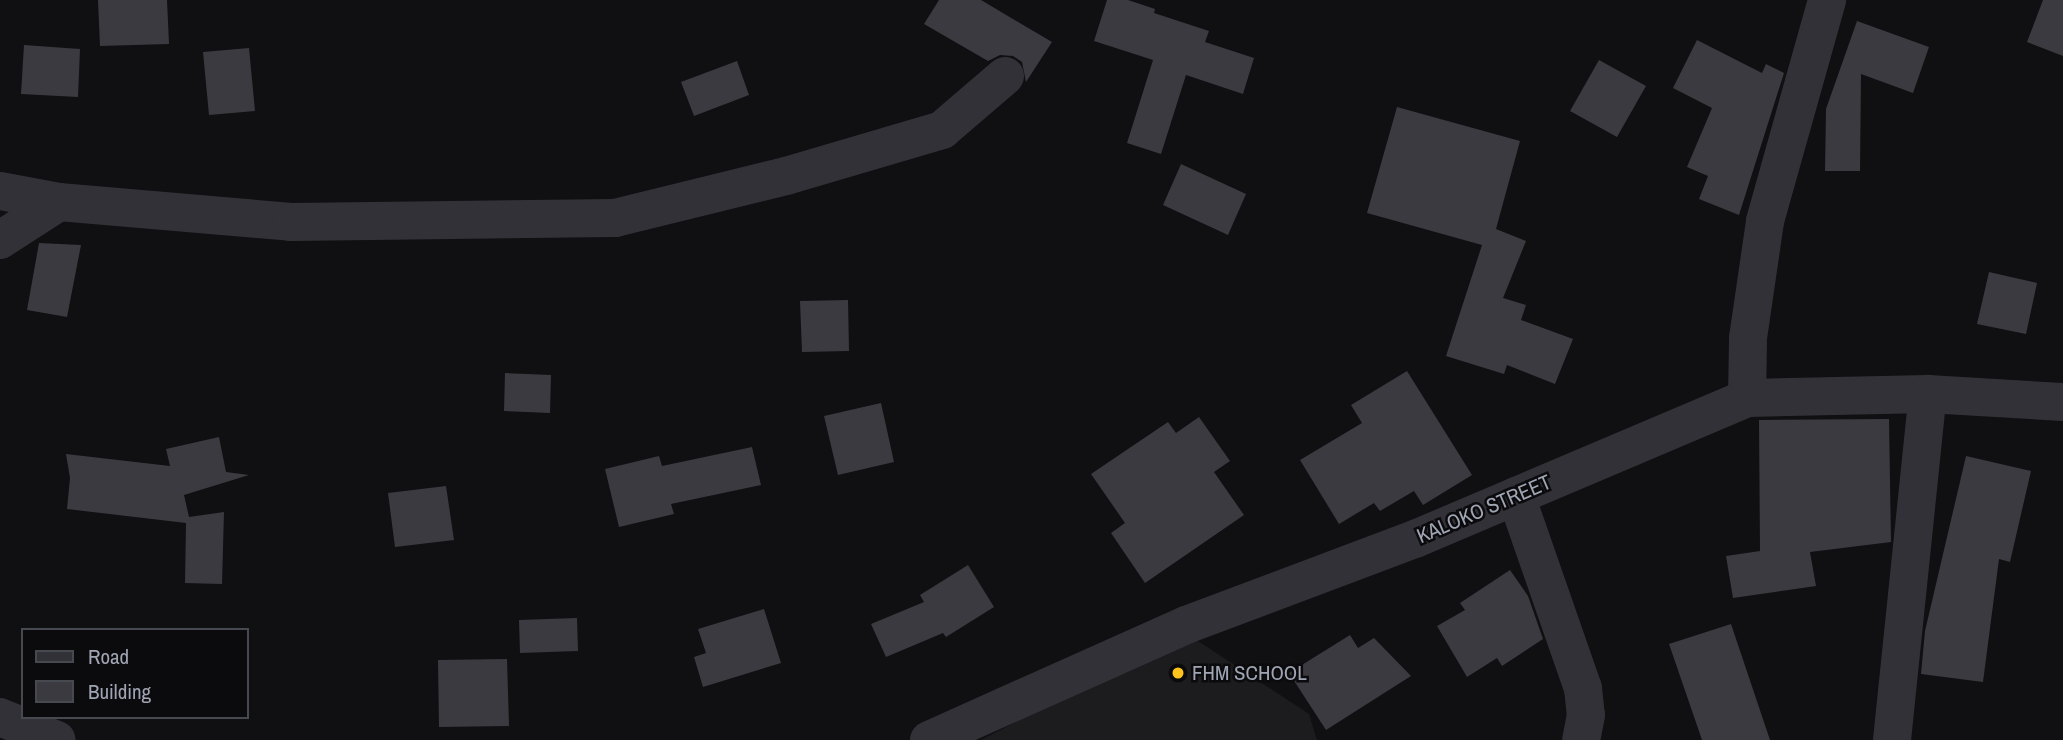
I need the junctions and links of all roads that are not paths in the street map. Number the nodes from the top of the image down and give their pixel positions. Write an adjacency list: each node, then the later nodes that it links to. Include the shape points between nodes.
1 (1828, 0): 7 (street, via 1765,221 1748,338)
2 (1005, 76): 4 (street, via 942,130 786,176 615,218 291,222)
3 (0, 191): 4 (street)
4 (59, 202): 5 (street)
5 (0, 240)
6 (1928, 394): 7 (street, KALOKO STREET); 8 (street, KALOKO STREET); 14 (street)
7 (1746, 398): 9 (street, KALOKO STREET)
8 (2063, 402)
9 (1516, 496): 12 (street, KALOKO STREET, via 1186,625); 13 (street, via 1583,688 1586,715)
10 (0, 717): 11 (street)
11 (57, 740)
12 (929, 740)
13 (1581, 740)
14 (1892, 740)

